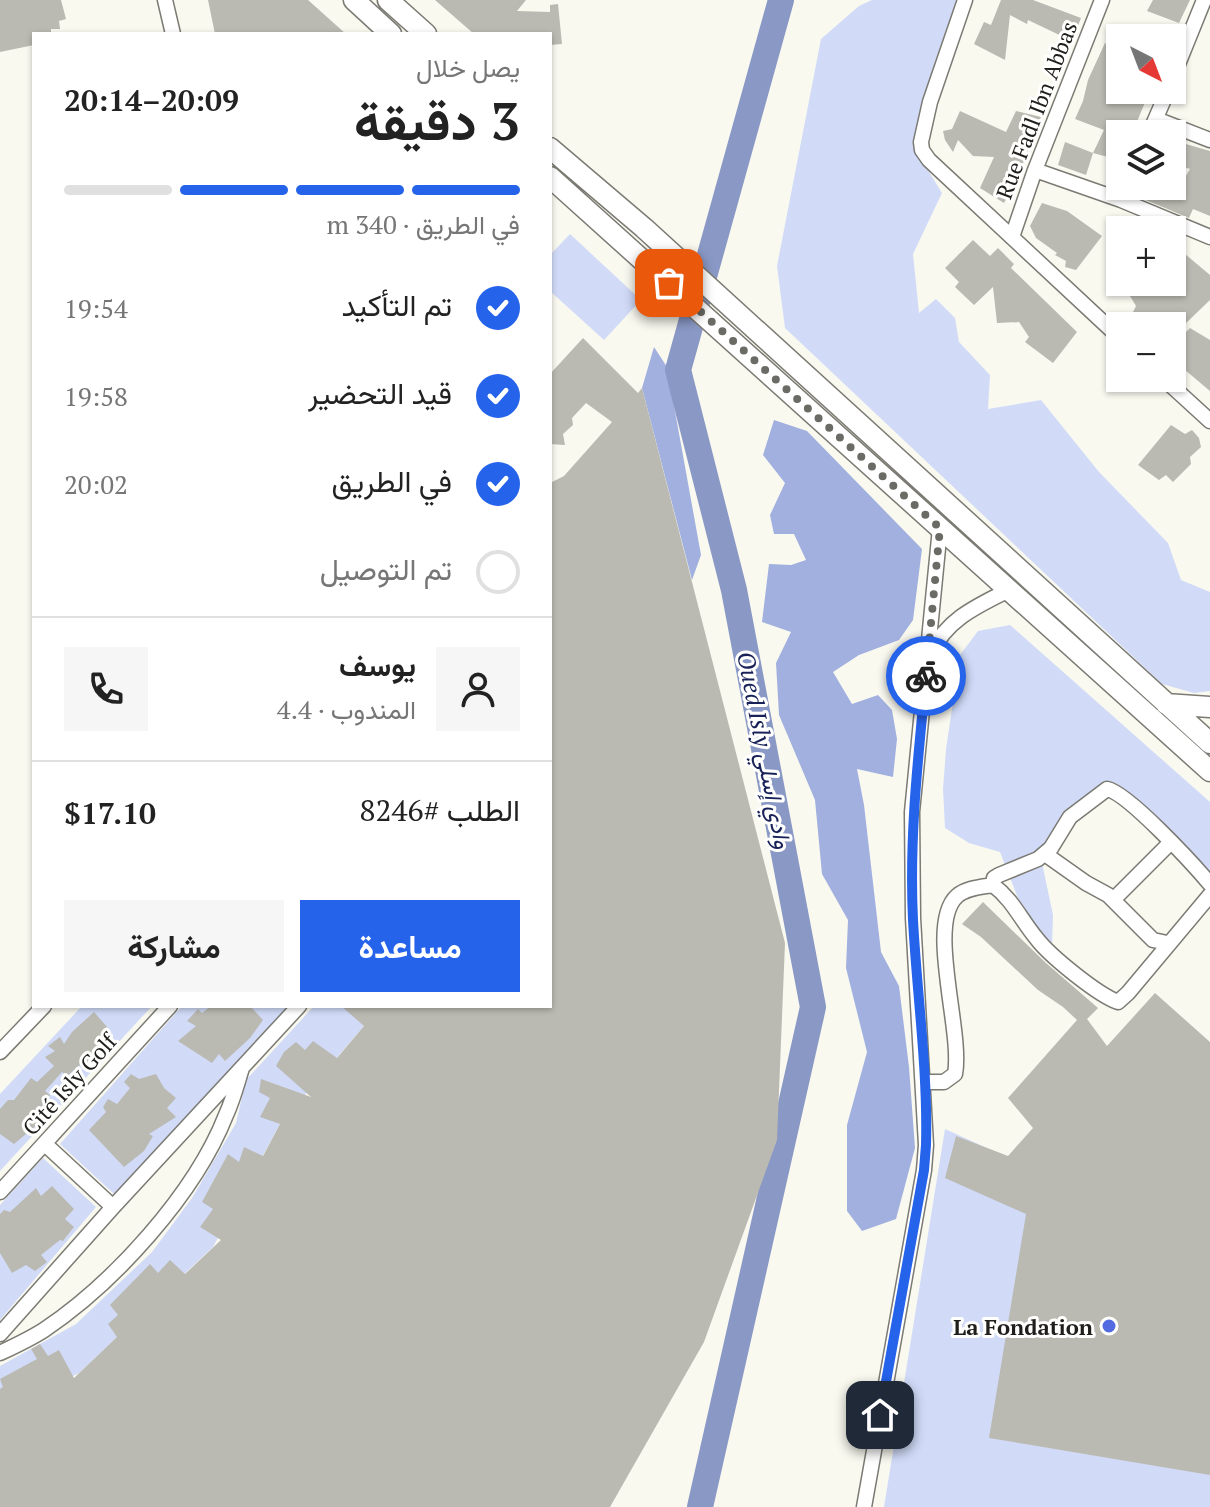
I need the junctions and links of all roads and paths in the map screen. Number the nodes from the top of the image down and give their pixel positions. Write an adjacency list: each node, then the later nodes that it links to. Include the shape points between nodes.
1 (165, 0): 7 (street)
2 (354, 0): 8 (main road)
3 (388, 0): 9 (main road)
4 (965, 0): 19 (street, via 930,102 922,150)
5 (1102, 0): 15 (street, Rue Fadl Ibn Abbas)
6 (1204, 0): 10 (street)
7 (173, 32)
8 (389, 32)
9 (424, 32)
10 (1186, 44)
11 (1162, 104): 12 (street)
12 (1156, 119): 13 (street)
13 (1210, 140)
14 (552, 150): 27 (main road)
15 (1035, 170): 17 (street); 19 (street, Rue Fadl Ibn Abbas)
16 (552, 179): 24 (main road)
17 (1106, 188)
18 (1138, 200): 20 (street)
19 (1012, 237): 21 (street)
20 (1210, 237)
21 (1106, 325)
22 (1178, 392): 23 (street)
23 (1210, 421)
24 (940, 528): 25 (main road); 26 (street)
25 (1009, 590): 26 (street, via 949,625); 30 (main road)
26 (928, 660): 43 (street, via 912,812)
27 (1166, 704): 28 (main road); 29 (main road)
28 (1210, 707)
29 (1210, 743)
30 (1210, 771)
31 (1171, 842): 32 (street, via 1107,789 1070,817); 33 (street); 36 (street)
32 (1045, 854): 34 (street, via 999,875); 36 (street)
33 (1210, 884)
34 (993, 885): 37 (street, via 1006,894 1054,958 1113,1001 1123,999); 43 (street, via 961,893 947,909 944,938 956,1065 951,1079)
35 (1210, 895): 37 (street)
36 (1113, 900): 37 (street, via 1153,940)
37 (1167, 943)
38 (42, 1008): 41 (street)
39 (168, 1008): 44 (street, Cité Isly Golf)
40 (297, 1008): 42 (street)
41 (0, 1052)
42 (243, 1064): 46 (street); 48 (street, via 226,1117 205,1156 142,1243 46,1329)
43 (924, 1082): 49 (street, via 924,1170)
44 (45, 1144): 45 (street, Cité Isly Golf); 46 (street)
45 (0, 1192)
46 (113, 1207): 47 (street)
47 (0, 1334)
48 (0, 1353)
49 (864, 1507)

